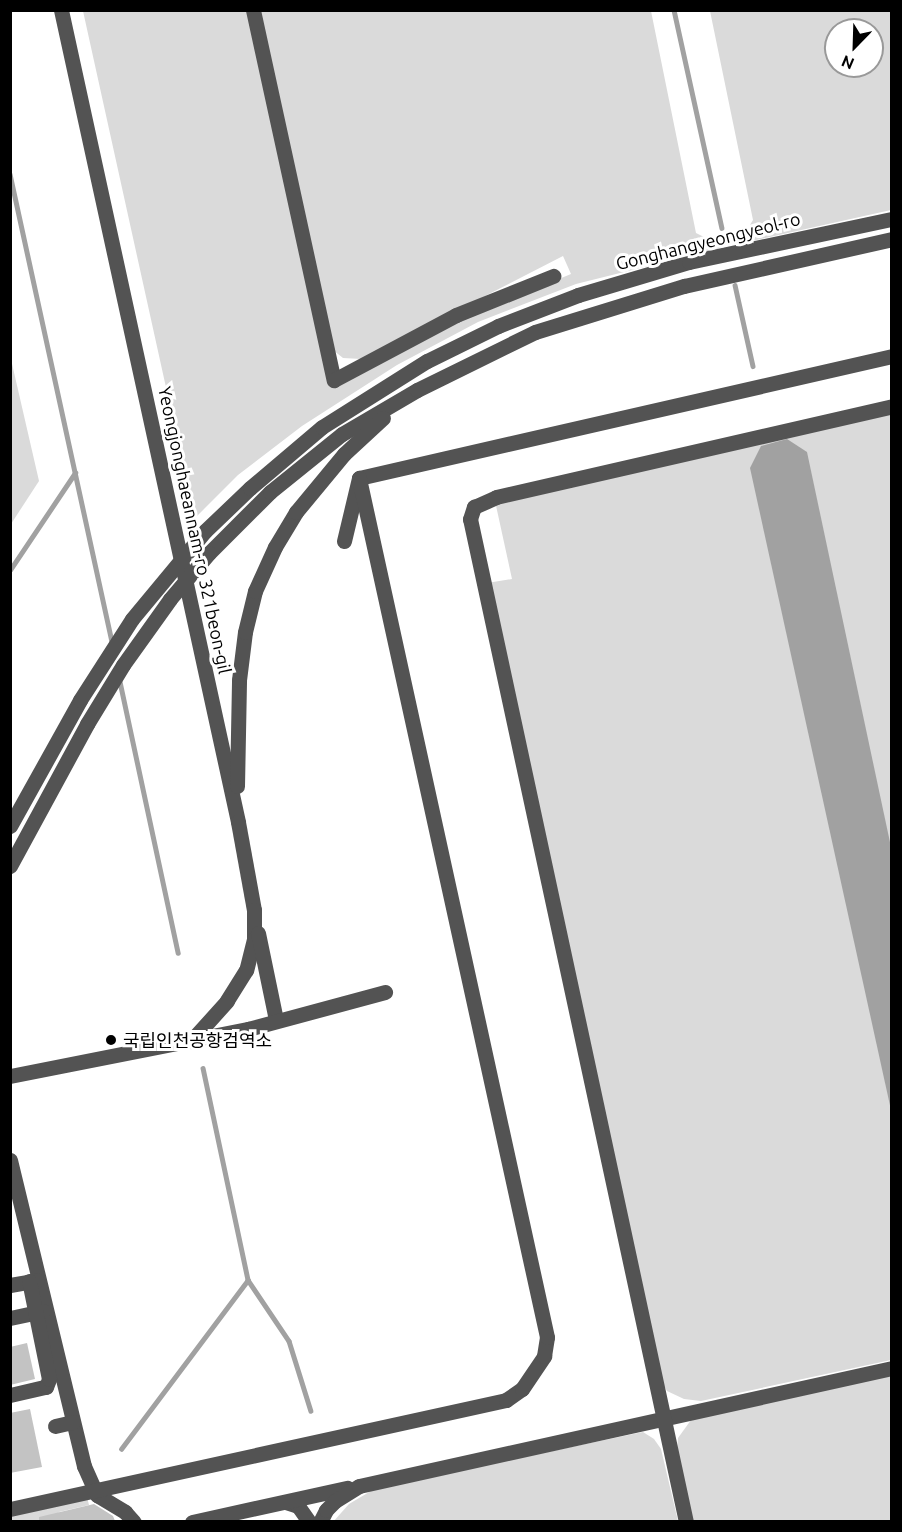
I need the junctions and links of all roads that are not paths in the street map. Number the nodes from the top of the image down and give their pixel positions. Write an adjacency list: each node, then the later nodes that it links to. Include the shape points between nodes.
1 (61, 10): 11 (street, Yeongjonghaeannam-ro 321beon-gil)
2 (253, 10): 5 (street, via 334,380 456,315)
3 (891, 219): 12 (street, Gonghangyeongyeol-ro, bridge, via 688,262 578,295 498,326 427,361 322,427 205,531 132,619 80,700)
4 (891, 239): 7 (street, Gonghangyeongyeol-ro, via 684,286 536,332)
5 (553, 276)
6 (891, 356): 9 (street)
7 (417, 390): 11 (street, via 368,431 317,485 275,547 255,591 238,680); 13 (street, Gonghangyeongyeol-ro, bridge, via 342,434 270,492 209,553 123,665)
8 (891, 406): 26 (street, via 496,497 474,507 470,519)
9 (360, 478): 10 (street); 30 (street, via 547,1337 544,1356 522,1389 507,1400)
10 (344, 541)
11 (238, 822): 14 (street, Yeongjonghaeannam-ro 321beon-gil)
12 (10, 826)
13 (10, 866)
14 (254, 910): 16 (street); 17 (street, Yeongjonghaeannam-ro 321beon-gil, via 254,939 236,990)
15 (385, 992): 16 (street)
16 (276, 1020): 17 (street)
17 (191, 1041): 18 (street)
18 (10, 1076)
19 (10, 1160): 20 (street)
20 (34, 1280): 21 (street); 22 (street)
21 (10, 1285)
22 (41, 1312): 23 (street); 25 (street, via 50,1378 46,1387); 27 (street)
23 (10, 1318)
24 (891, 1368): 26 (street)
25 (10, 1395)
26 (664, 1417): 29 (street); 37 (street)
27 (73, 1422): 28 (street); 30 (street)
28 (55, 1426)
29 (359, 1486): 31 (street); 36 (street, via 335,1501)
30 (95, 1491): 32 (street); 33 (street)
31 (286, 1502): 34 (street); 35 (street, via 298,1506)
32 (10, 1509)
33 (134, 1521)
34 (192, 1521)
35 (309, 1521)
36 (320, 1521)
37 (686, 1521)

